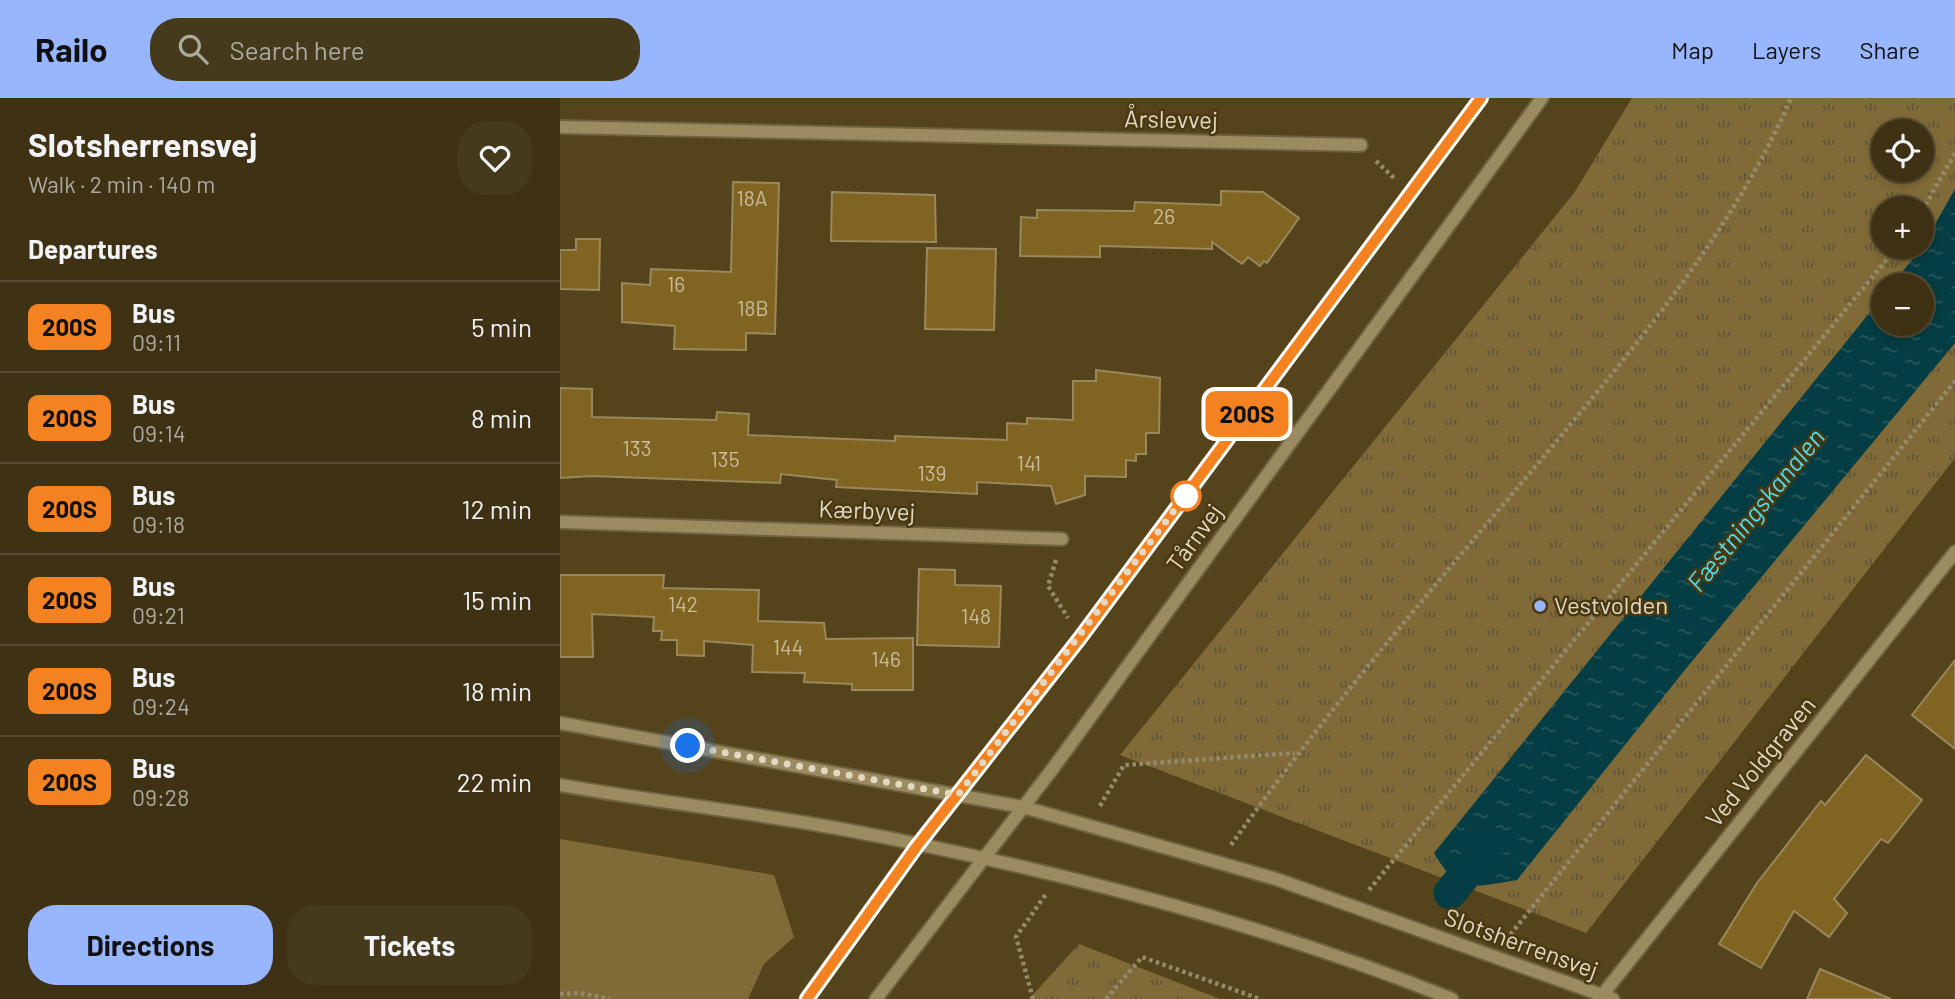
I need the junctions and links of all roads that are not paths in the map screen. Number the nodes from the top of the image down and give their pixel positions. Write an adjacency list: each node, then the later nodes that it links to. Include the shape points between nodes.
1 (1481, 98): 10 (street, Tårnvej)
2 (1542, 98): 11 (street, Tårnvej)
3 (560, 127): 4 (street, Årslevvej)
4 (1361, 145)
5 (560, 522): 6 (street, Kærbyvej)
6 (1062, 539)
7 (1955, 552): 14 (street, Ved Voldgraven)
8 (560, 723): 10 (street, Slotsherrensvej)
9 (560, 785): 12 (street, via 848,830)
10 (958, 795): 11 (street, Slotsherrensvej); 12 (street, Tårnvej)
11 (1023, 807): 13 (street, Tårnvej); 14 (street, Slotsherrensvej, via 1218,863 1494,955)
12 (917, 846): 13 (street); 15 (street, Tårnvej)
13 (982, 860): 16 (street, Tårnvej); 17 (street, via 1059,875 1270,934)
14 (1605, 998)
15 (806, 999)
16 (877, 999)
17 (1452, 999)

